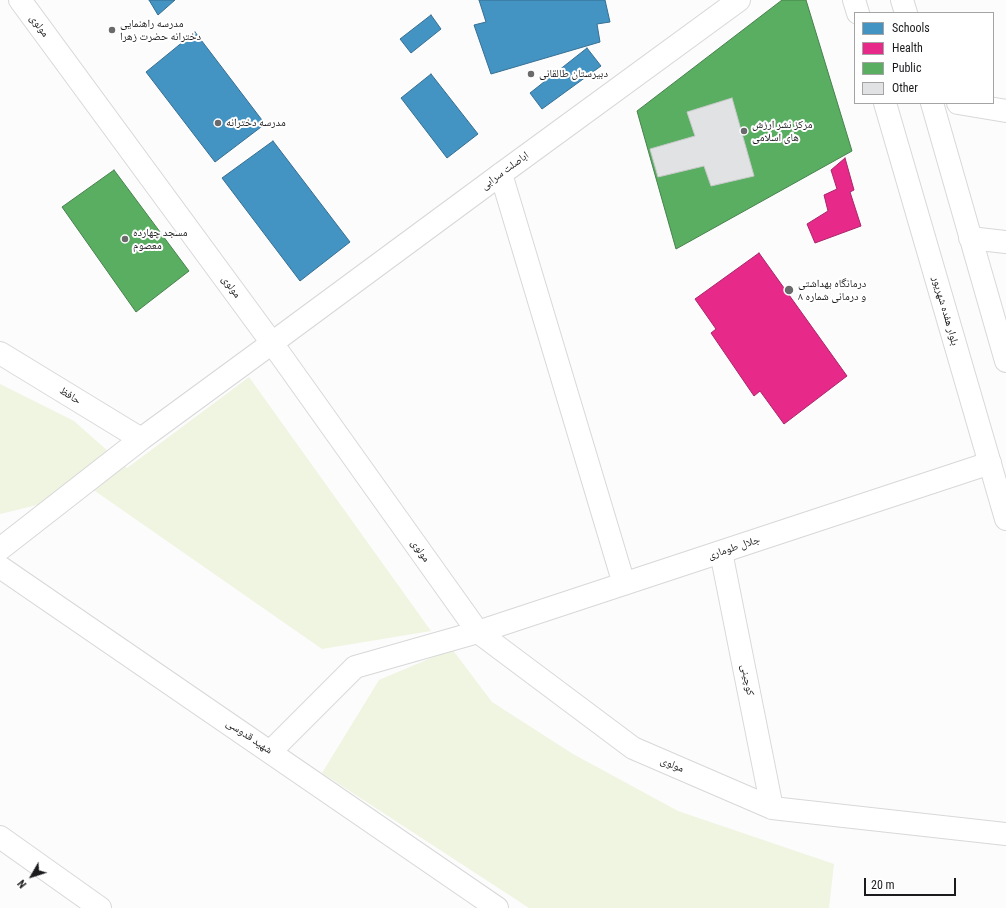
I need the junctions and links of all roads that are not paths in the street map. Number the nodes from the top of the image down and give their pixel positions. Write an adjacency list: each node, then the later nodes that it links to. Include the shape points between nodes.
1 (20, 0): 14 (street, مولوی)
2 (739, 0): 11 (street, اباصلت سرابی)
3 (854, 0): 5 (street)
4 (902, 0): 6 (street)
5 (858, 12)
6 (906, 12)
7 (885, 104): 18 (street, بلوار هفده شهریور)
8 (932, 104): 12 (street)
9 (964, 104): 10 (street)
10 (1006, 111)
11 (501, 174): 14 (street, اباصلت سرابی); 23 (street)
12 (970, 238): 13 (street); 16 (street)
13 (1006, 242)
14 (272, 343): 17 (street, اباصلت سرابی); 24 (street, مولوی)
15 (0, 353): 17 (street, حافظ)
16 (1006, 361)
17 (141, 439): 20 (street, اباصلت سرابی)
18 (990, 463): 19 (street, بلوار هفده شهریور); 21 (street, جلال طوماری)
19 (1006, 519)
20 (0, 549)
21 (721, 552): 23 (street, جلال طوماری); 26 (street, کوچینی)
22 (0, 567): 25 (street, شهید قدوسی)
23 (624, 584): 24 (street, جلال طوماری)
24 (478, 632): 25 (street, جلال طوماری, via 354,667); 26 (street, مولوی, via 633,748)
25 (270, 752): 30 (street, شهید قدوسی)
26 (772, 808): 27 (street, مولوی)
27 (1006, 834)
28 (0, 837): 29 (street)
29 (100, 908)
30 (497, 908)

